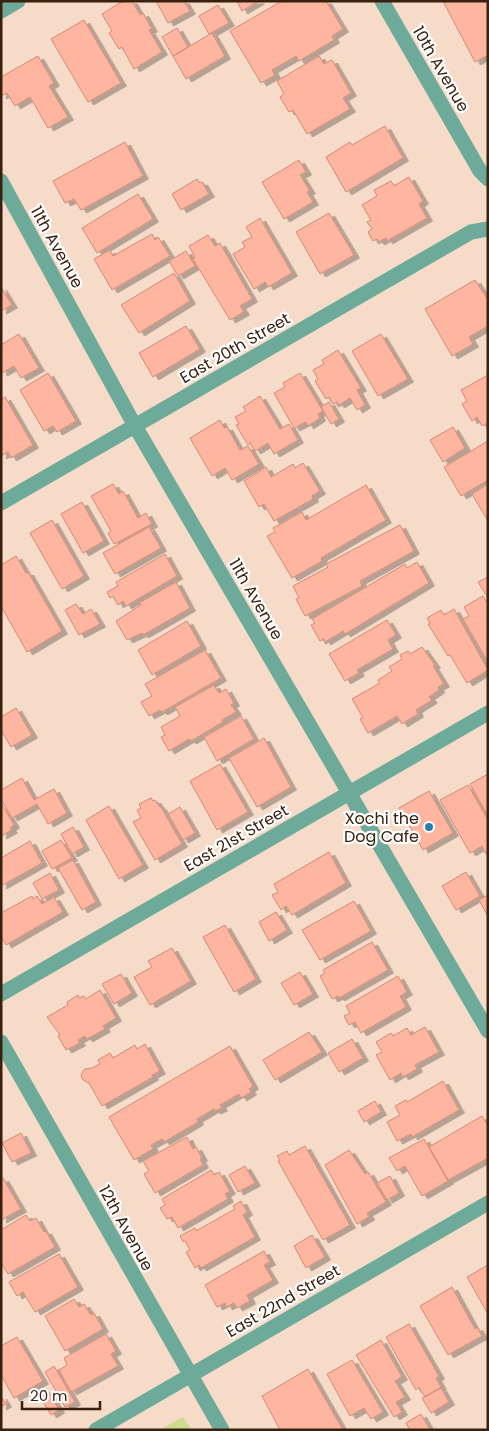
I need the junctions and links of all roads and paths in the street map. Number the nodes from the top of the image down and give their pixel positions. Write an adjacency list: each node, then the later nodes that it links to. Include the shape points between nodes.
1 (18, 1): 3 (street)
2 (382, 1): 4 (street, 10th Avenue, via 480,171)
3 (1, 11)
4 (488, 179)
5 (1, 181): 7 (street, 11th Avenue)
6 (488, 229): 7 (street, East 20th Street, via 471,232)
7 (135, 426): 8 (street, East 20th Street); 10 (street, 11th Avenue)
8 (1, 503)
9 (488, 713): 10 (street, East 21st Street)
10 (349, 793): 11 (street, East 21st Street); 12 (street, 11th Avenue)
11 (1, 994)
12 (488, 1031)
13 (1, 1042): 15 (street, 12th Avenue)
14 (488, 1204): 15 (street, East 22nd Street)
15 (189, 1375): 16 (street, East 22nd Street); 17 (street, 12th Avenue)
16 (96, 1430)
17 (222, 1430)

